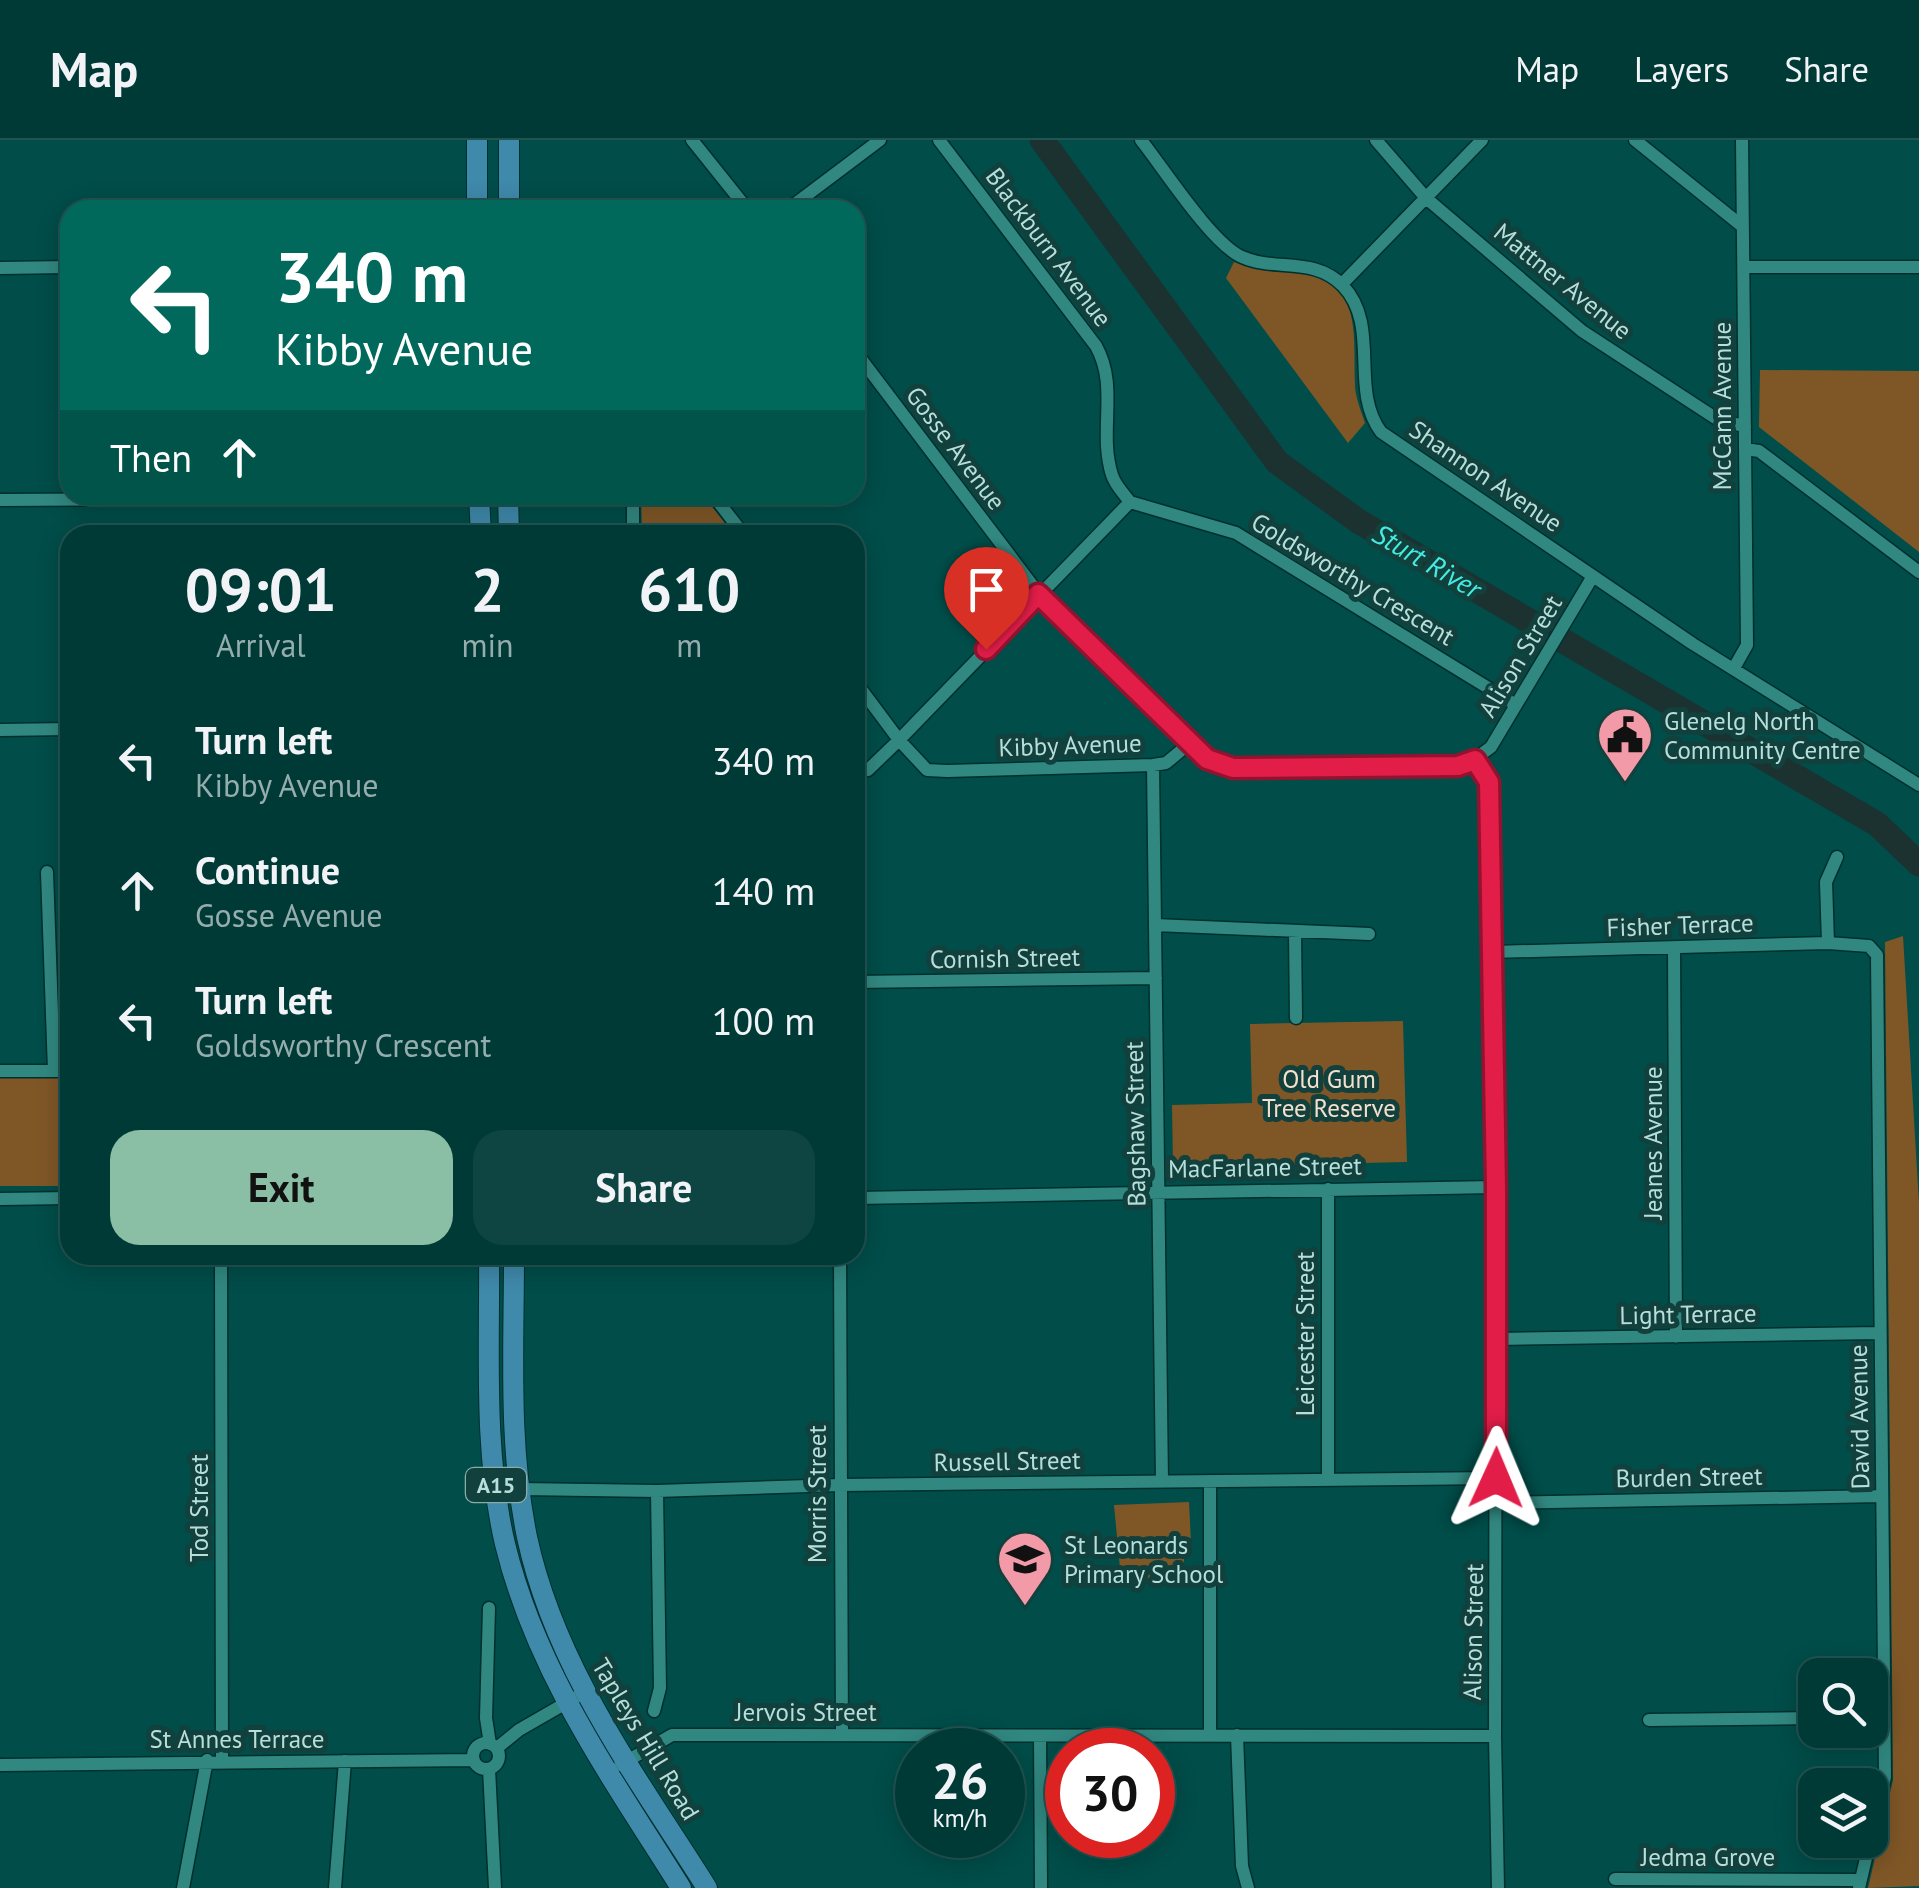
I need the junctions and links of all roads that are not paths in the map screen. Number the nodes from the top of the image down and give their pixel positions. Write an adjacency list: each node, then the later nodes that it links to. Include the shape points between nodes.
1 (477, 140): 12 (main road)
2 (509, 140): 13 (main road)
3 (692, 140): 14 (street)
4 (880, 140): 15 (street)
5 (939, 140): 27 (street, Blackburn Avenue, via 1106,364 1106,446 1112,478)
6 (1141, 140): 21 (street, via 1225,247 1258,262 1313,267)
7 (1376, 140): 11 (street, Mattner Avenue)
8 (1482, 140): 11 (street)
9 (1636, 140): 16 (street)
10 (1742, 140): 16 (street, McCann Avenue)
11 (1426, 198): 21 (street); 23 (street, Mattner Avenue, via 1582,331 1720,422)
12 (477, 200)
13 (509, 200)
14 (740, 200)
15 (800, 200)
16 (1742, 226): 17 (street, McCann Avenue)
17 (1744, 266): 19 (street); 23 (street, McCann Avenue)
18 (60, 267): 20 (street)
19 (1919, 267)
20 (0, 268)
21 (1342, 284): 31 (street, Shannon Avenue, via 1360,310 1366,408 1380,432)
22 (865, 364): 32 (street, Gosse Avenue)
23 (1745, 426): 24 (street, McCann Avenue)
24 (1745, 449): 30 (street, via 1759,451); 33 (street, McCann Avenue, via 1746,645)
25 (0, 500): 26 (street)
26 (60, 500)
27 (1130, 502): 32 (street); 35 (street, Goldsworthy Crescent, via 1236,533)
28 (721, 505): 29 (street)
29 (736, 525)
30 (1919, 572)
31 (1593, 576): 33 (street, Shannon Avenue); 35 (street, Alison Street)
32 (1038, 594): 38 (street); 39 (street, Gosse Avenue)
33 (1734, 668): 43 (street, Shannon Avenue)
34 (865, 694): 38 (street, Kibby Avenue)
35 (1516, 705): 40 (street, Alison Street, via 1491,747)
36 (0, 730): 37 (street)
37 (60, 730)
38 (899, 740): 41 (street, Kibby Avenue, via 927,770); 42 (street)
39 (1190, 743): 40 (street, via 1207,759 1233,768 1458,766); 41 (street, Kibby Avenue)
40 (1475, 760): 52 (street, Alison Street, via 1489,782)
41 (1153, 765): 46 (street, Bagshaw Street)
42 (865, 770)
43 (1919, 785)
44 (1837, 857): 49 (street, via 1826,882)
45 (47, 872): 57 (street)
46 (1155, 925): 47 (street); 53 (street, Bagshaw Street)
47 (1295, 932): 48 (street); 55 (street)
48 (1369, 934)
49 (1828, 943): 50 (street, Fisher Terrace); 51 (street, Fisher Terrace)
50 (1869, 946): 69 (street, David Avenue, via 1878,964)
51 (1674, 949): 52 (street, Fisher Terrace); 70 (street, Jeanes Avenue)
52 (1493, 952): 59 (street, Alison Street)
53 (1156, 978): 54 (street, Cornish Street); 61 (street, Bagshaw Street)
54 (865, 982)
55 (1296, 1018)
56 (0, 1071): 57 (street)
57 (54, 1071): 58 (street)
58 (60, 1071)
59 (1496, 1187): 60 (street, MacFarlane Street); 71 (street, Alison Street)
60 (1328, 1188): 61 (street, MacFarlane Street); 73 (street, Leicester Street)
61 (1158, 1191): 63 (street, MacFarlane Street); 75 (street, Bagshaw Street)
62 (60, 1198): 64 (street)
63 (865, 1198)
64 (0, 1199)
65 (222, 1265): 96 (street, Tod Street)
66 (489, 1265): 84 (main road, Tapleys Hill Road / A15, via 491,1446 504,1541 539,1649)
67 (514, 1265): 77 (main road, Tapleys Hill Road / A15)
68 (840, 1265): 76 (street, Morris Street)
69 (1880, 1333): 70 (street, Light Terrace); 79 (street, David Avenue)
70 (1676, 1336): 71 (street, Light Terrace)
71 (1497, 1339): 72 (street, Alison Street)
72 (1496, 1478): 73 (street, Russell Street); 80 (street, Alison Street)
73 (1328, 1480): 74 (street, Russell Street)
74 (1210, 1481): 75 (street, Russell Street); 91 (street)
75 (1162, 1482): 76 (street, Russell Street)
76 (839, 1485): 78 (street, Russell Street); 88 (street, Morris Street)
77 (520, 1490): 78 (street, Russell Street); 83 (main road, Tapleys Hill Road / A15, via 539,1582)
78 (657, 1491): 85 (street, via 660,1688)
79 (1882, 1496): 80 (street, Burden Street); 82 (street, David Avenue)
80 (1497, 1503): 92 (street, Alison Street)
81 (489, 1608): 93 (street, via 486,1718)
82 (1878, 1658)
83 (585, 1692): 84 (street); 99 (main road, Tapleys Hill Road / A15)
84 (566, 1703): 93 (street); 102 (main road, Tapleys Hill Road / A15)
85 (654, 1711)
86 (1798, 1718): 87 (street)
87 (1649, 1720)
88 (842, 1734): 90 (street, Jervois Street); 99 (street, Jervois Street, via 672,1735)
89 (1237, 1735): 91 (street, Jervois Street); 92 (street, Jervois Street); 111 (street)
90 (1040, 1736): 91 (street, Jervois Street); 110 (street)
91 (1210, 1736)
92 (1495, 1736): 112 (street, Alison Street)
93 (493, 1746): 98 (street, via 476,1748); 101 (street, via 499,1762)
94 (1882, 1748): 104 (street, David Avenue, via 1886,1777)
95 (207, 1760): 96 (street, St Annes Terrace); 100 (street, St Annes Terrace); 105 (street)
96 (222, 1760): 97 (street, St Annes Terrace)
97 (346, 1760): 98 (street, St Annes Terrace); 106 (street)
98 (474, 1760): 101 (street)
99 (627, 1760): 102 (street, Jervois Street); 109 (main road, Tapleys Hill Road / A15)
100 (0, 1765)
101 (488, 1770): 107 (street)
102 (608, 1772): 108 (main road, Tapleys Hill Road / A15)
103 (1615, 1879): 104 (street, Jedma Grove)
104 (1860, 1884)
105 (183, 1888)
106 (335, 1888)
107 (494, 1888)
108 (681, 1888)
109 (707, 1888)
110 (1040, 1888)
111 (1248, 1888)
112 (1498, 1888)

